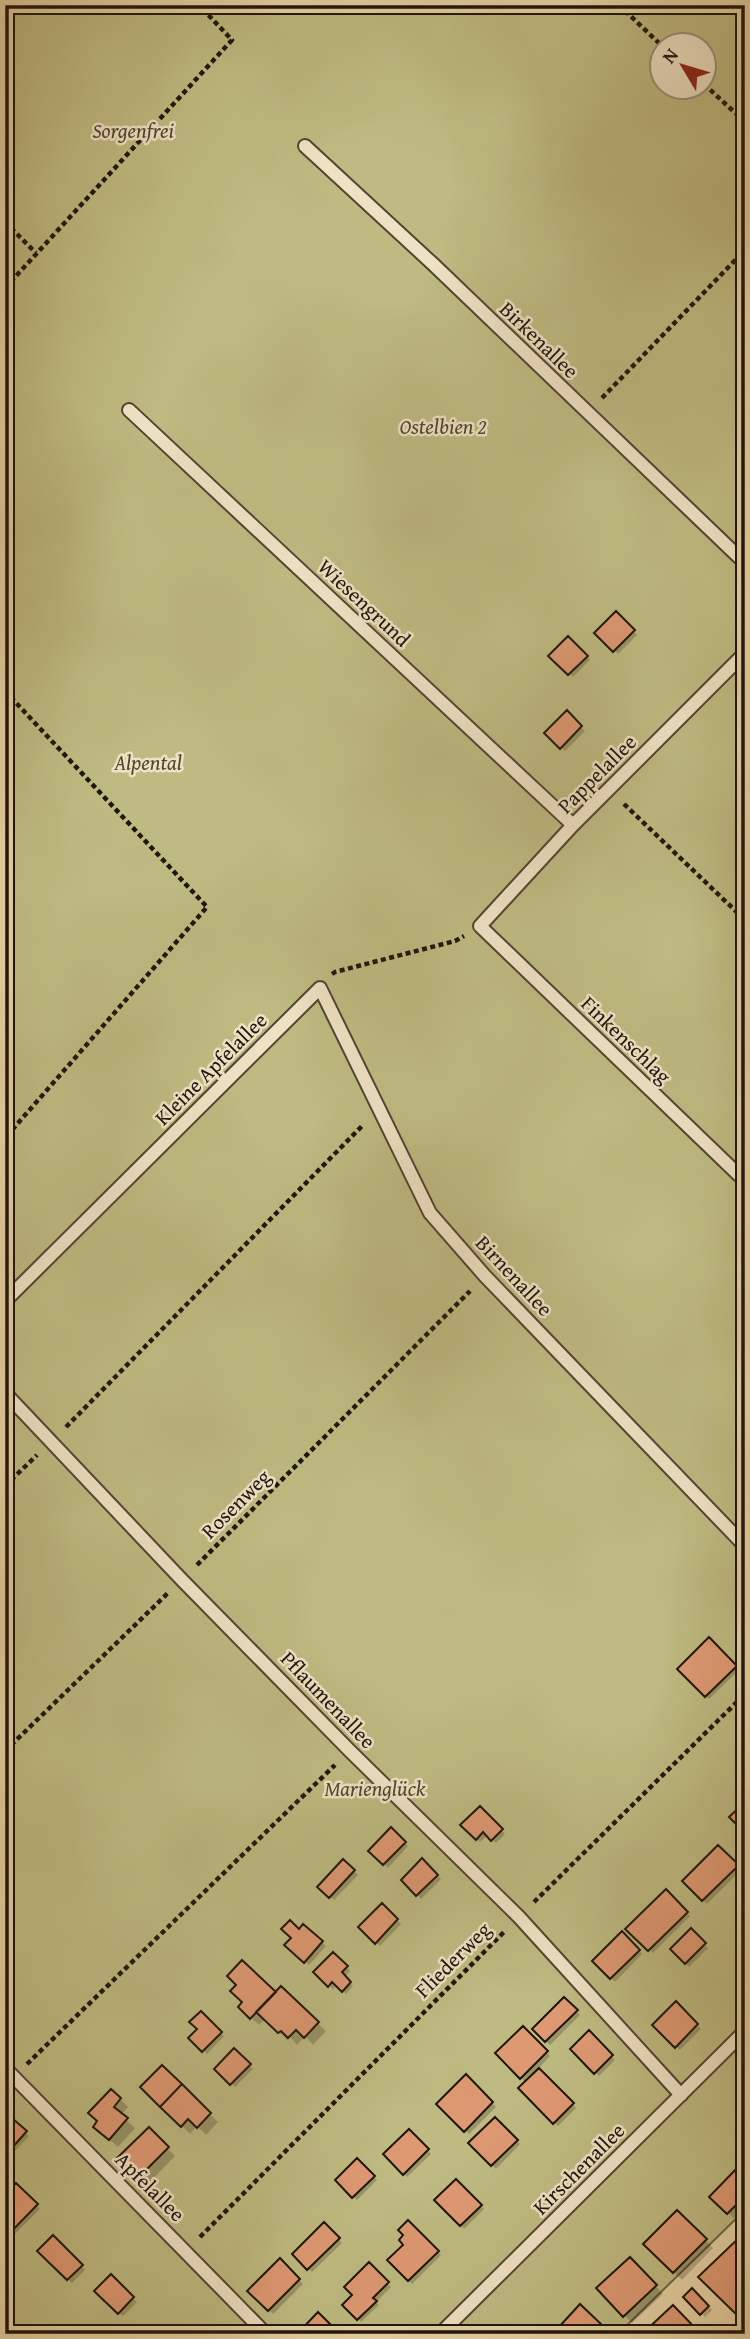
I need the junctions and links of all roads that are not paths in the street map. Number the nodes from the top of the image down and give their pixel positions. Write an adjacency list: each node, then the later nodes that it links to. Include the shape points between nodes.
1 (305, 146): 3 (lane, Birkenallee)
2 (129, 410): 5 (lane, Wiesengrund)
3 (745, 563)
4 (745, 653): 5 (lane, Pappelallee)
5 (573, 825): 6 (lane, Pappelallee)
6 (480, 926): 8 (lane, Finkenschlag)
7 (320, 988): 9 (lane, Kleine Apfelallee); 11 (lane, Birnenallee, via 430,1213)
8 (745, 1181)
9 (5, 1301)
10 (5, 1393): 14 (lane, Pflaumenallee, via 182,1580 519,1917)
11 (745, 1546)
12 (745, 2031): 14 (lane, Kirschenallee)
13 (10, 2072): 15 (lane, Apfelallee)
14 (681, 2095): 16 (lane, Kirschenallee)
15 (266, 2334)
16 (440, 2334)

